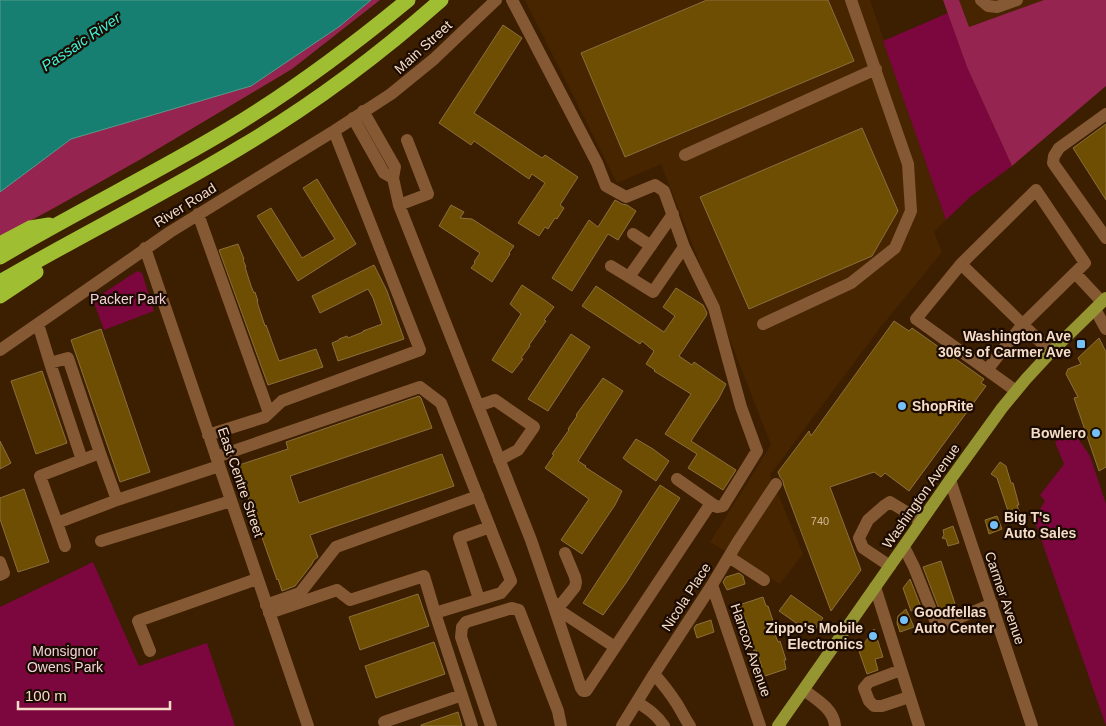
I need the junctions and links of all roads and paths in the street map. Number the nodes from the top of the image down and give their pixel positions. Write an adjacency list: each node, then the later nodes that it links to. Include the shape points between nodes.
1 (408, 0): 19 (highway, via 332,60 262,108)
2 (441, 0): 15 (highway, via 368,61 314,100)
3 (496, 0): 9 (street, Main Street, via 434,59)
4 (512, 0): 18 (street, via 597,162 606,186 626,197 655,185 664,191)
5 (851, 0): 8 (street)
6 (981, 0): 7 (street, via 988,6 997,7)
7 (1017, 0)
8 (876, 69): 14 (street); 35 (street, via 908,164 911,211 895,248 851,283)
9 (391, 94): 11 (street, River Road)
10 (1106, 114): 21 (street, via 1059,148 1053,163)
11 (358, 115): 12 (street, River Road); 16 (street, via 394,167)
12 (334, 131): 17 (street, River Road); 44 (street, via 420,350 282,401)
13 (407, 140): 16 (street, via 428,194)
14 (685, 155)
15 (177, 184): 31 (highway); 32 (highway)
16 (399, 206): 43 (street)
17 (198, 214): 24 (street, River Road); 44 (street)
18 (673, 214): 23 (street); 25 (street)
19 (58, 224): 22 (highway, via 30,228); 26 (highway)
20 (633, 234): 23 (street)
21 (1106, 238)
22 (0, 244)
23 (651, 246): 30 (street)
24 (145, 248): 34 (street, River Road); 45 (street, East Centre Street)
25 (684, 248): 30 (street, via 653,292); 56 (street, via 714,308 741,407 757,451 723,506)
26 (0, 257)
27 (961, 264): 29 (street, via 1036,190 1085,263); 36 (street); 41 (street, via 916,319)
28 (611, 266): 30 (street)
29 (1075, 273): 33 (street); 36 (street)
30 (629, 277)
31 (0, 282)
32 (0, 296)
33 (1101, 303): 37 (street); 39 (main road, Washington Avenue)
34 (38, 324): 38 (street, River Road); 40 (street)
35 (763, 324)
36 (1023, 324): 39 (street); 41 (street)
37 (1106, 329)
38 (0, 350)
39 (1051, 352): 42 (main road, Washington Avenue)
40 (50, 363): 46 (street, via 68,358); 47 (street)
41 (987, 370): 42 (street)
42 (1016, 391): 51 (main road, Washington Avenue)
43 (478, 406): 48 (street); 48 (street, via 495,400 534,427 518,450)
44 (269, 413): 45 (street, via 266,417)
45 (208, 435): 49 (street, East Centre Street)
46 (100, 453): 47 (street); 54 (street)
47 (82, 460): 58 (street, via 40,476)
48 (499, 460): 74 (street)
49 (218, 461): 53 (street, via 420,387 441,403); 54 (street); 55 (street, East Centre Street)
50 (677, 479): 56 (street)
51 (950, 480): 57 (main road, Washington Avenue); 73 (street, Carmer Avenue)
52 (776, 484): 64 (street, Nicola Place)
53 (478, 496): 59 (street); 75 (street, via 336,547 300,593)
54 (117, 500): 58 (street)
55 (231, 501): 60 (street); 68 (street, East Centre Street)
56 (711, 503): 77 (street)
57 (921, 521): 62 (main road, Washington Avenue); 66 (street, via 890,502 868,520 859,538 863,548)
58 (56, 523): 61 (street)
59 (490, 527): 72 (street, via 511,581 501,593); 72 (street, via 459,538)
60 (101, 541)
61 (64, 546)
62 (904, 547): 66 (main road, Washington Avenue); 73 (street, via 935,620 944,624)
63 (565, 553): 74 (street, via 575,578 575,587 563,602)
64 (729, 557): 69 (street); 70 (street, Nicola Place)
65 (0, 562): 67 (street, via 4,573)
66 (890, 566): 71 (main road, Washington Avenue)
67 (0, 575)
68 (257, 578): 75 (street, East Centre Street); 78 (street, via 138,621)
69 (764, 580)
70 (712, 584): 82 (street, Nicola Place); 95 (street, Hancox Avenue)
71 (875, 588): 81 (street); 83 (main road, Washington Avenue)
72 (480, 599): 76 (street)
73 (992, 604): 99 (street, Carmer Avenue)
74 (554, 607): 77 (street); 77 (street, via 583,691)
75 (268, 609): 76 (street, via 337,590 350,600 424,576); 88 (street, East Centre Street)
76 (435, 613): 80 (street)
77 (615, 647)
78 (150, 651)
79 (465, 651): 80 (street); 90 (street); 91 (street, via 461,637 466,622 512,608 519,610 558,711)
80 (449, 656): 84 (street)
81 (901, 670): 85 (street); 85 (street, via 869,682 864,688 874,706)
82 (654, 674): 86 (street, Nicola Place); 94 (street, via 668,689)
83 (804, 690): 96 (main road, Washington Avenue); 97 (street, via 827,708)
84 (462, 695): 87 (street); 89 (street)
85 (909, 697): 98 (street)
86 (637, 702): 92 (street, Nicola Place); 93 (street, via 658,717)
87 (384, 722)
88 (308, 726)
89 (472, 726)
90 (491, 726)
91 (560, 726)
92 (622, 726)
93 (664, 726)
94 (690, 726)
95 (760, 726)
96 (778, 726)
97 (835, 726)
98 (919, 726)
99 (1032, 726)

